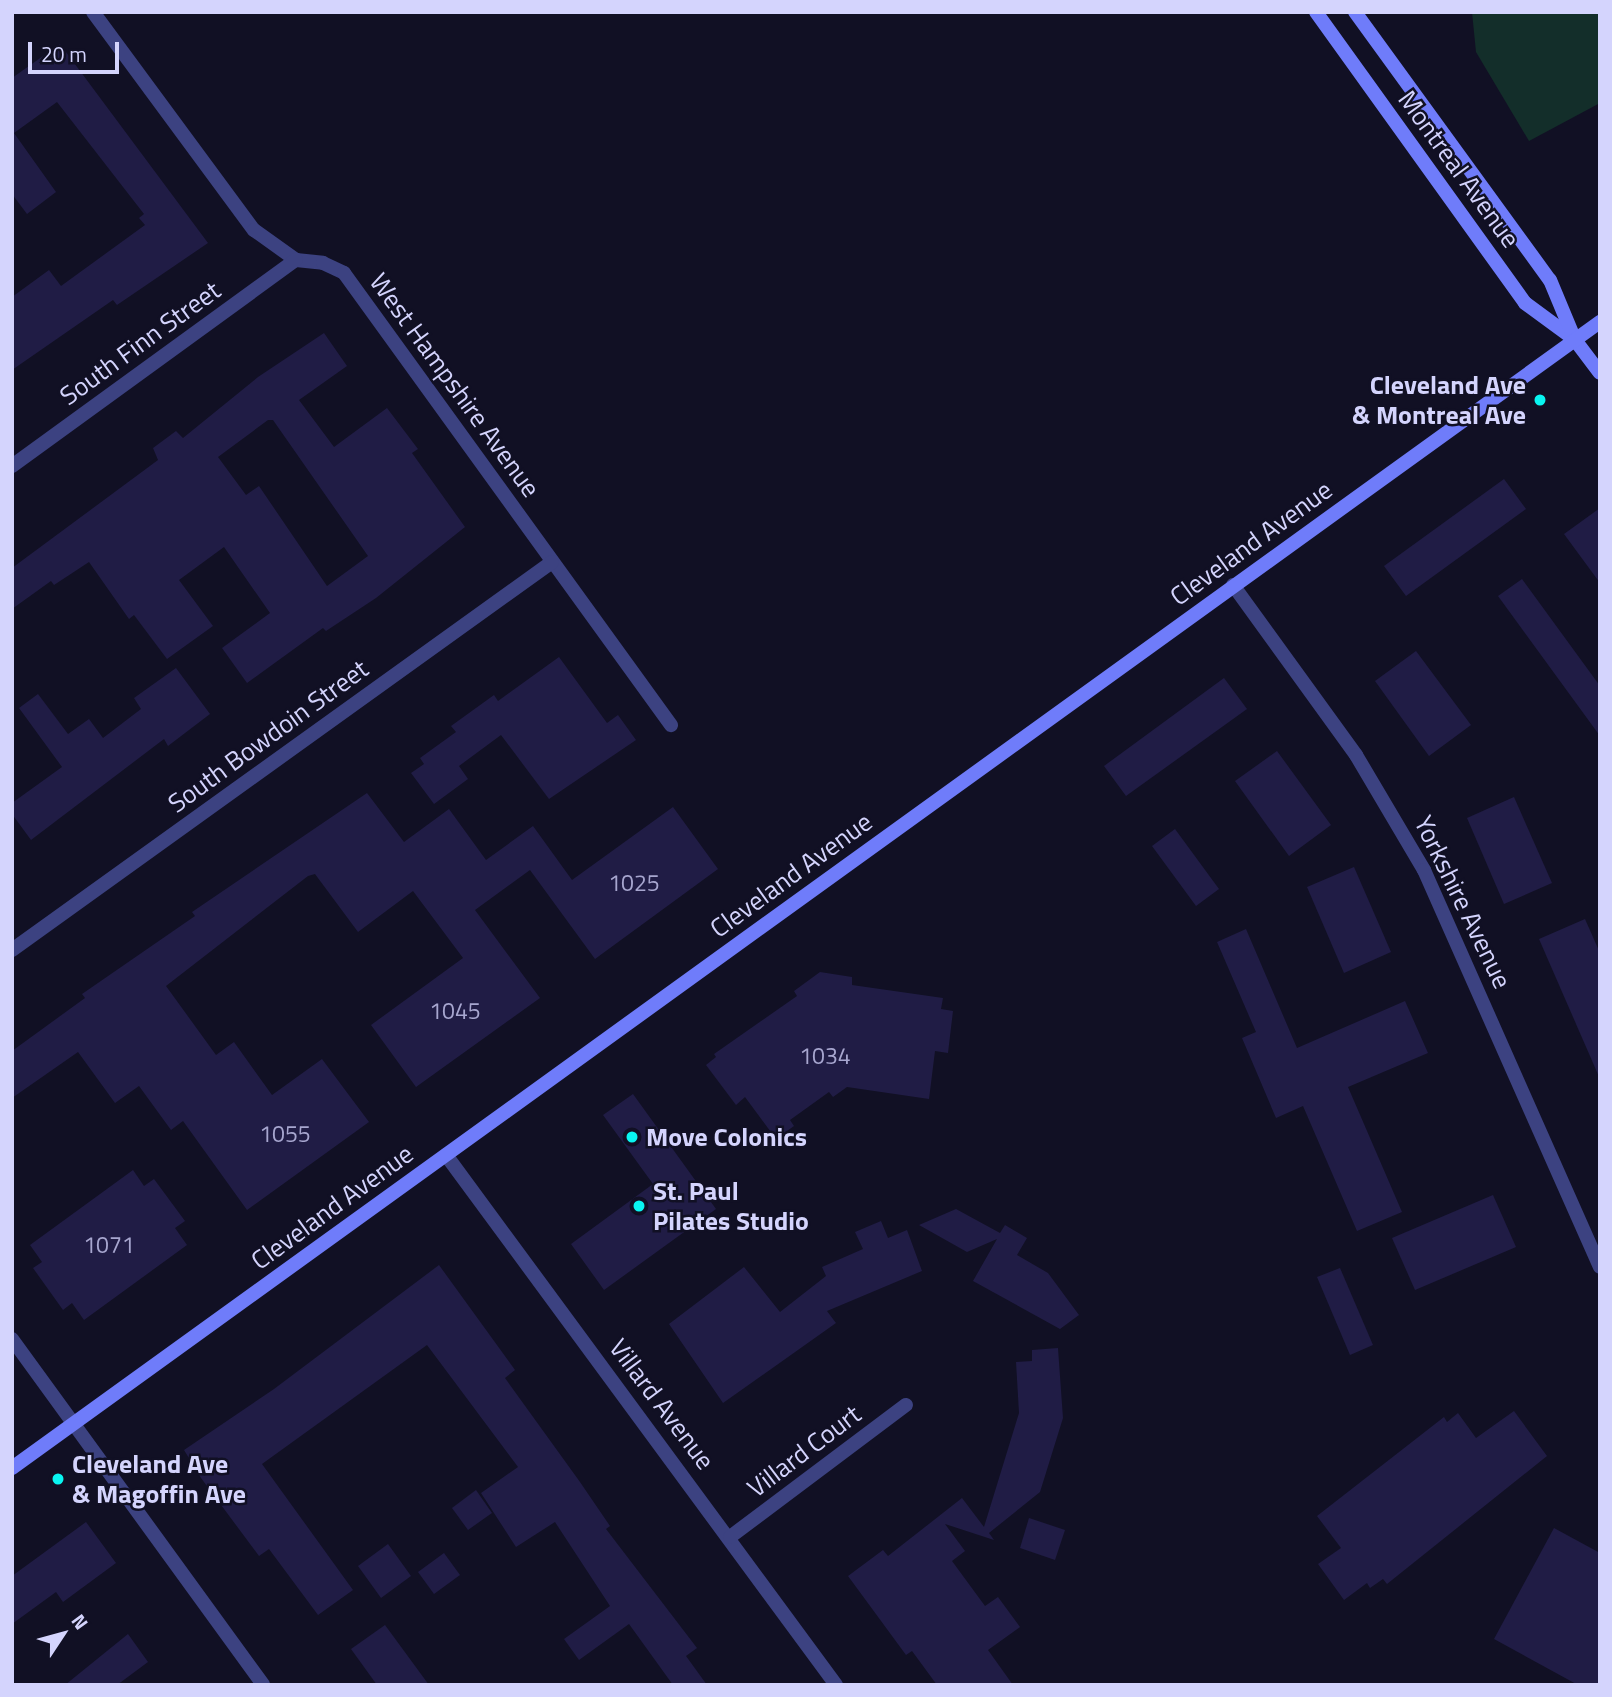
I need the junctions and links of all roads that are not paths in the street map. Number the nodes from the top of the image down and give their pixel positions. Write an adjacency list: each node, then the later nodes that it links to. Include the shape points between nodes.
1 (93, 12): 4 (street, West Hampshire Avenue, via 254,230)
2 (1316, 12): 6 (street, Montreal Avenue, via 1525,303)
3 (1355, 12): 6 (street, Montreal Avenue, via 1550,280)
4 (296, 260): 8 (street, South Finn Street); 9 (street, West Hampshire Avenue, via 323,263 344,273)
5 (1600, 322): 6 (street, Cleveland Avenue)
6 (1575, 340): 7 (street, Montreal Avenue); 10 (street, Cleveland Avenue)
7 (1600, 373)
8 (12, 466)
9 (552, 562): 11 (street, West Hampshire Avenue); 12 (street, South Bowdoin Street)
10 (1233, 585): 13 (street, Cleveland Avenue); 14 (street, Yorkshire Avenue, via 1356,755 1424,870)
11 (671, 725)
12 (12, 950)
13 (446, 1155): 17 (street, Cleveland Avenue); 19 (street, Villard Avenue)
14 (1600, 1267)
15 (12, 1339): 17 (street)
16 (906, 1405): 19 (street, Villard Court)
17 (74, 1423): 18 (street, Cleveland Avenue); 20 (street)
18 (12, 1468)
19 (730, 1537): 21 (street, Villard Avenue)
20 (263, 1685)
21 (836, 1685)

